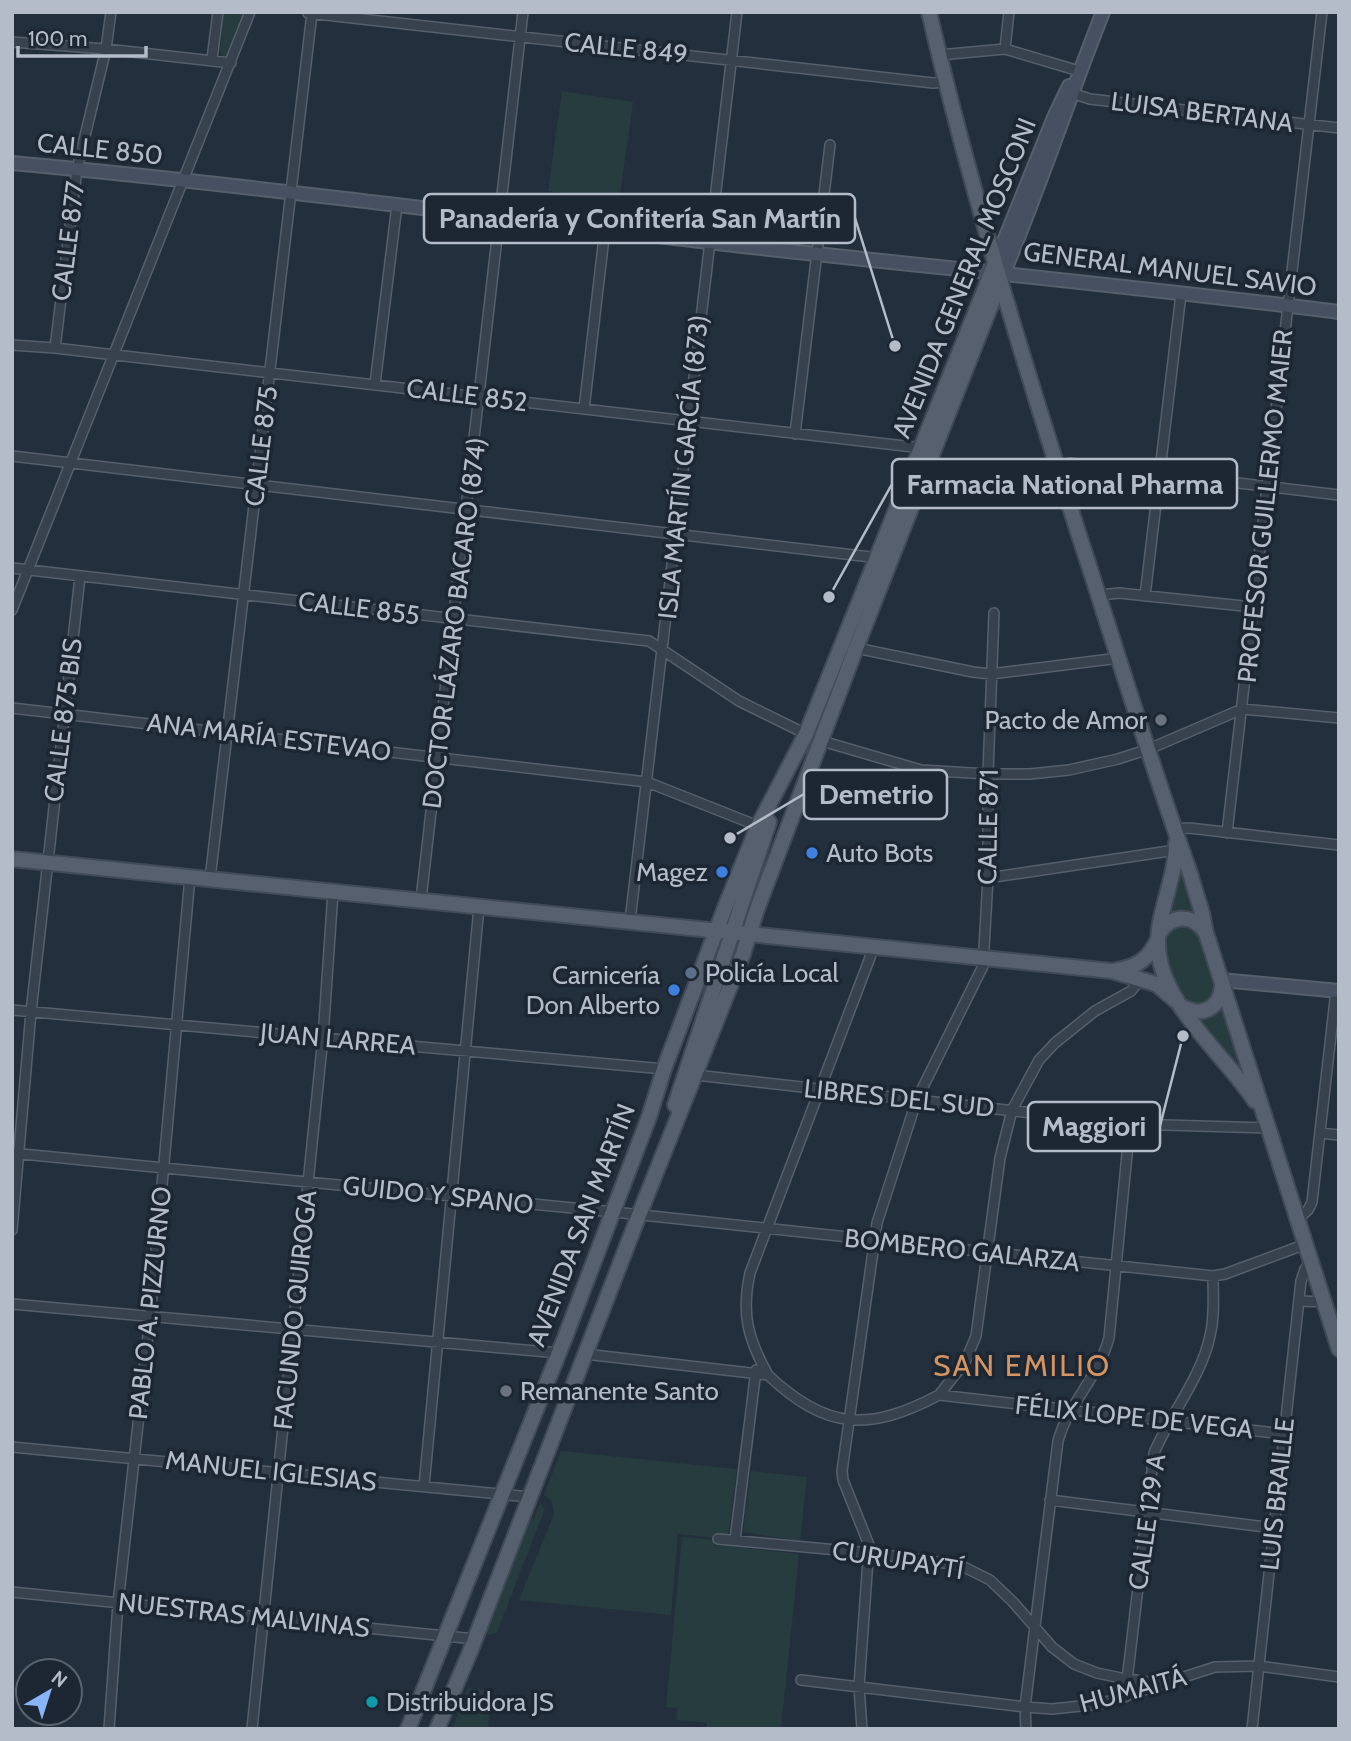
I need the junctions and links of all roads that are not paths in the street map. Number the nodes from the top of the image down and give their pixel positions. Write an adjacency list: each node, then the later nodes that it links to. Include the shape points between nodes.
1 (111, 12): 14 (street, CALLE 877)
2 (218, 12): 17 (street)
3 (250, 12): 19 (street)
4 (306, 12): 11 (street, CALLE 849)
5 (523, 12): 12 (street, DOCTOR LÁZARO BACARO (874))
6 (737, 12): 18 (street, ISLA MARTÍN GARCÍA (873))
7 (929, 12): 16 (main road)
8 (1009, 12): 15 (street)
9 (1103, 12): 20 (main road, AVENIDA GENERAL MOSCONI)
10 (1322, 12): 23 (street, PROFESOR GUILLERMO MAIER)
11 (312, 13): 12 (street, CALLE 849); 29 (street, CALLE 875)
12 (520, 37): 18 (street, CALLE 849); 31 (street, DOCTOR LÁZARO BACARO (874))
13 (12, 42): 14 (street)
14 (106, 49): 17 (street); 27 (street, CALLE 877)
15 (1005, 49): 16 (street, LUISA BERTANA); 20 (street, LUISA BERTANA)
16 (939, 55): 21 (main road)
17 (212, 59): 19 (street)
18 (731, 60): 21 (street, CALLE 849); 33 (street, ISLA MARTÍN GARCÍA (873))
19 (231, 63): 28 (street)
20 (1079, 71): 22 (main road, AVENIDA GENERAL MOSCONI)
21 (945, 82): 35 (main road)
22 (1070, 93): 23 (street, LUISA BERTANA); 35 (main road, AVENIDA GENERAL MOSCONI)
23 (1310, 125): 24 (street, LUISA BERTANA); 37 (street, PROFESOR GUILLERMO MAIER)
24 (1339, 128)
25 (830, 145): 34 (street)
26 (12, 163): 27 (main road, CALLE 850)
27 (77, 169): 28 (main road, CALLE 850); 40 (street, CALLE 877)
28 (183, 180): 29 (main road, CALLE 850); 41 (street)
29 (291, 192): 30 (main road, CALLE 850); 42 (street, CALLE 875)
30 (397, 205): 31 (main road, CALLE 850); 43 (street)
31 (501, 217): 32 (main road, CALLE 850); 44 (street, DOCTOR LÁZARO BACARO (874))
32 (605, 229): 33 (main road, GENERAL MANUEL SAVIO); 45 (street)
33 (709, 242): 34 (main road, GENERAL MANUEL SAVIO); 46 (street, ISLA MARTÍN GARCÍA (873))
34 (817, 254): 35 (main road, GENERAL MANUEL SAVIO); 47 (street)
35 (998, 272): 36 (main road, GENERAL MANUEL SAVIO); 48 (main road, AVENIDA GENERAL MOSCONI); 51 (main road); 69 (main road, AVENIDA GENERAL MOSCONI)
36 (1181, 294): 37 (main road, GENERAL MANUEL SAVIO); 52 (street)
37 (1287, 305): 38 (main road, GENERAL MANUEL SAVIO); 54 (street, PROFESOR GUILLERMO MAIER)
38 (1339, 312)
39 (12, 345): 40 (street, CALLE 852)
40 (55, 348): 41 (street, CALLE 852)
41 (114, 355): 42 (street, CALLE 852); 50 (street)
42 (270, 373): 43 (street, CALLE 852); 53 (street, CALLE 875)
43 (375, 384): 44 (street, CALLE 852)
44 (480, 397): 45 (street, CALLE 852); 56 (street, DOCTOR LÁZARO BACARO (874))
45 (583, 409): 46 (street, CALLE 852)
46 (688, 421): 47 (street, CALLE 852); 57 (street, ISLA MARTÍN GARCÍA (873))
47 (795, 434): 48 (street, CALLE 852)
48 (922, 448): 58 (main road, AVENIDA GENERAL MOSCONI)
49 (12, 456): 50 (street)
50 (72, 461): 53 (street); 60 (street)
51 (1057, 466): 52 (street, via 1070,463); 63 (main road)
52 (1160, 474): 54 (street); 64 (street)
53 (257, 484): 56 (street); 62 (street, CALLE 875)
54 (1267, 487): 55 (street); 65 (street, PROFESOR GUILLERMO MAIER)
55 (1339, 495)
56 (467, 508): 57 (street); 68 (street, DOCTOR LÁZARO BACARO (874))
57 (676, 532): 58 (street); 70 (street, ISLA MARTÍN GARCÍA (873))
58 (879, 558): 78 (main road, AVENIDA GENERAL MOSCONI)
59 (12, 569): 60 (street, CALLE 855)
60 (28, 570): 61 (street, CALLE 855); 66 (street)
61 (80, 577): 62 (street, CALLE 855); 75 (street, CALLE 875 BIS)
62 (244, 595): 68 (street, CALLE 855); 77 (street, CALLE 875)
63 (1099, 595): 64 (street); 71 (main road)
64 (1146, 596): 65 (street)
65 (1253, 607): 74 (street, PROFESOR GUILLERMO MAIER)
66 (12, 610)
67 (994, 613): 72 (street, CALLE 871)
68 (453, 619): 70 (street, CALLE 855, via 649,641); 81 (street, DOCTOR LÁZARO BACARO (874))
69 (856, 648): 72 (street); 79 (main road, AVENIDA GENERAL MOSCONI)
70 (663, 649): 78 (street, CALLE 855, via 739,701); 83 (street, ISLA MARTÍN GARCÍA (873))
71 (1119, 658): 72 (street); 80 (main road)
72 (991, 674): 82 (street, CALLE 871)
73 (12, 708): 75 (street, ANA MARÍA ESTEVAO)
74 (1242, 709): 76 (street); 80 (street); 86 (street, PROFESOR GUILLERMO MAIER)
75 (63, 713): 77 (street, ANA MARÍA ESTEVAO); 90 (street, CALLE 875 BIS)
76 (1339, 718)
77 (228, 733): 81 (street, ANA MARÍA ESTEVAO); 93 (street, CALLE 875)
78 (806, 734): 84 (main road, AVENIDA GENERAL MOSCONI); 99 (main road, via 770,820)
79 (822, 741): 82 (street, via 904,766); 101 (main road, AVENIDA GENERAL MOSCONI)
80 (1149, 749): 82 (street, via 1069,770); 85 (main road)
81 (438, 757): 83 (street, ANA MARÍA ESTEVAO); 95 (street, DOCTOR LÁZARO BACARO (874))
82 (988, 774): 92 (street, CALLE 871)
83 (647, 782): 84 (street, ANA MARÍA ESTEVAO); 97 (street, ISLA MARTÍN GARCÍA (873))
84 (758, 826): 98 (main road, AVENIDA GENERAL MOSCONI)
85 (1175, 832): 86 (street, via 1189,828); 88 (main road); 100 (main road)
86 (1227, 833): 87 (street)
87 (1339, 845)
88 (1176, 850): 92 (street); 102 (main road)
89 (12, 859): 90 (main road)
90 (47, 862): 91 (main road); 111 (street, CALLE 875 BIS)
91 (190, 877): 93 (main road); 112 (street, PABLO A. PIZZURNO)
92 (988, 878): 104 (street, CALLE 871)
93 (210, 879): 94 (main road)
94 (333, 892): 95 (main road); 113 (street, FACUNDO QUIROGA)
95 (421, 899): 96 (main road)
96 (479, 906): 97 (main road); 114 (street)
97 (630, 921): 98 (main road)
98 (717, 930): 99 (main road); 115 (main road, AVENIDA SAN MARTÍN)
99 (733, 932): 101 (main road); 128 (main road)
100 (1206, 933): 102 (main road, via 1181,918 1171,920); 107 (main road)
101 (750, 934): 103 (main road); 116 (main road, AVENIDA SAN MARTÍN)
102 (1159, 936): 105 (main road, via 1138,965); 109 (main road, via 1160,957)
103 (874, 947): 104 (main road); 117 (street)
104 (984, 958): 105 (main road); 118 (street, CALLE 871)
105 (1112, 971): 106 (main road)
106 (1141, 979): 109 (main road, via 1156,984); 119 (street, via 1131,991 1095,1011 1055,1043 1039,1060)
107 (1222, 983): 108 (main road); 109 (main road, via 1220,998 1207,1010 1195,1013); 121 (main road)
108 (1338, 991): 122 (street)
109 (1178, 1003): 121 (main road, via 1250,1093)
110 (12, 1010): 111 (street, JUAN LARREA)
111 (31, 1012): 112 (street, JUAN LARREA); 124 (street, CALLE 875 BIS)
112 (177, 1025): 113 (street, JUAN LARREA); 125 (street, PABLO A. PIZZURNO)
113 (323, 1037): 114 (street, JUAN LARREA); 126 (street, FACUNDO QUIROGA)
114 (464, 1050): 115 (street, JUAN LARREA); 127 (street)
115 (664, 1069): 129 (main road, AVENIDA SAN MARTÍN)
116 (696, 1075): 117 (street, LIBRES DEL SUD); 128 (main road, AVENIDA SAN MARTÍN)
117 (820, 1090): 118 (street, LIBRES DEL SUD); 132 (street)
118 (917, 1099): 119 (street, LIBRES DEL SUD); 134 (street, CALLE 871)
119 (1012, 1110): 120 (street, LIBRES DEL SUD); 136 (street, via 1000,1158)
120 (1130, 1124): 121 (street, LIBRES DEL SUD); 138 (street)
121 (1269, 1128): 131 (main road)
122 (1320, 1133): 123 (street); 131 (street, via 1312,1202)
123 (1339, 1135)
124 (16, 1154): 125 (street, GUIDO Y SPANO); 133 (street, CALLE 875 BIS)
125 (163, 1170): 126 (street, GUIDO Y SPANO); 143 (street, PABLO A. PIZZURNO)
126 (308, 1181): 127 (street, GUIDO Y SPANO); 144 (street, FACUNDO QUIROGA)
127 (451, 1197): 129 (street, GUIDO Y SPANO); 145 (street)
128 (647, 1198): 130 (main road, AVENIDA SAN MARTÍN)
129 (614, 1212): 130 (street, BOMBERO GALARZA); 147 (main road, AVENIDA SAN MARTÍN)
130 (639, 1215): 132 (street, BOMBERO GALARZA); 148 (main road, AVENIDA SAN MARTÍN)
131 (1297, 1220): 135 (main road)
132 (766, 1229): 134 (street, BOMBERO GALARZA); 149 (street, via 746,1293 749,1335)
133 (12, 1230)
134 (872, 1240): 136 (street, BOMBERO GALARZA); 155 (street, CALLE 871)
135 (1306, 1244): 137 (main road); 139 (street, BOMBERO GALARZA)
136 (989, 1252): 138 (street, BOMBERO GALARZA); 152 (street, via 972,1349)
137 (1311, 1261): 140 (street, LUIS BRAILLE); 141 (main road)
138 (1118, 1266): 139 (street, BOMBERO GALARZA); 153 (street, via 1104,1358)
139 (1213, 1276): 154 (street, CALLE 129 A, via 1209,1341)
140 (1299, 1301): 141 (street); 156 (street, LUIS BRAILLE)
141 (1324, 1302): 146 (main road)
142 (12, 1304): 143 (street)
143 (150, 1317): 144 (street); 158 (street, PABLO A. PIZZURNO)
144 (294, 1330): 145 (street); 159 (street, FACUNDO QUIROGA)
145 (439, 1341): 147 (street); 160 (street)
146 (1339, 1349)
147 (559, 1353): 161 (main road, AVENIDA SAN MARTÍN)
148 (585, 1354): 150 (street); 162 (main road, AVENIDA SAN MARTÍN)
149 (758, 1358): 150 (street); 151 (street, FÉLIX LOPE DE VEGA)
150 (755, 1374): 151 (street); 167 (street)
151 (768, 1375): 155 (street, FÉLIX LOPE DE VEGA, via 805,1405)
152 (939, 1395): 153 (street, FÉLIX LOPE DE VEGA); 155 (street, FÉLIX LOPE DE VEGA, via 894,1415)
153 (1072, 1409): 154 (street, FÉLIX LOPE DE VEGA); 163 (street, via 1058,1441)
154 (1170, 1420): 156 (street, FÉLIX LOPE DE VEGA); 164 (street, CALLE 129 A, via 1154,1453)
155 (849, 1421): 168 (street, CALLE 871, via 843,1480)
156 (1284, 1434): 165 (street, LUIS BRAILLE)
157 (12, 1447): 158 (street, MANUEL IGLESIAS)
158 (135, 1458): 159 (street, MANUEL IGLESIAS); 170 (street, PABLO A. PIZZURNO)
159 (279, 1471): 160 (street, MANUEL IGLESIAS); 171 (street, FACUNDO QUIROGA)
160 (424, 1486): 161 (street, MANUEL IGLESIAS)
161 (504, 1493): 162 (street, MANUEL IGLESIAS); 173 (main road, AVENIDA SAN MARTÍN)
162 (530, 1497): 174 (main road, AVENIDA SAN MARTÍN)
163 (1051, 1500): 164 (street); 172 (street)
164 (1145, 1511): 165 (street); 177 (street, CALLE 129 A)
165 (1273, 1528): 175 (street, LUIS BRAILLE)
166 (718, 1539): 167 (street, CURUPAYTÍ)
167 (735, 1540): 168 (street, CURUPAYTÍ)
168 (869, 1553): 172 (street, CURUPAYTÍ, via 970,1569 1001,1590); 180 (street)
169 (12, 1592): 170 (street, NUESTRAS MALVINAS)
170 (118, 1603): 171 (street, NUESTRAS MALVINAS); 183 (street, PABLO A. PIZZURNO)
171 (264, 1618): 173 (street, NUESTRAS MALVINAS); 184 (street, FACUNDO QUIROGA)
172 (1034, 1628): 177 (street, CURUPAYTÍ, via 1074,1664); 182 (street)
173 (444, 1635): 174 (street, NUESTRAS MALVINAS); 185 (main road, AVENIDA SAN MARTÍN)
174 (475, 1639): 186 (main road, AVENIDA SAN MARTÍN)
175 (1259, 1666): 176 (street, HUMAITÁ); 179 (street, HUMAITÁ, via 1215,1667); 189 (street, LUIS BRAILLE)
176 (1339, 1677)
177 (1126, 1679): 179 (street, CURUPAYTÍ); 181 (street, CALLE 129 A)
178 (801, 1680): 180 (street, HUMAITÁ)
179 (1165, 1682): 181 (street, HUMAITÁ)
180 (859, 1687): 182 (street, HUMAITÁ); 187 (street)
181 (1125, 1697): 182 (street, HUMAITÁ, via 1081,1707)
182 (1025, 1707): 188 (street)
183 (109, 1729)
184 (252, 1729)
185 (408, 1729)
186 (438, 1729)
187 (863, 1729)
188 (1026, 1729)
189 (1252, 1729)

